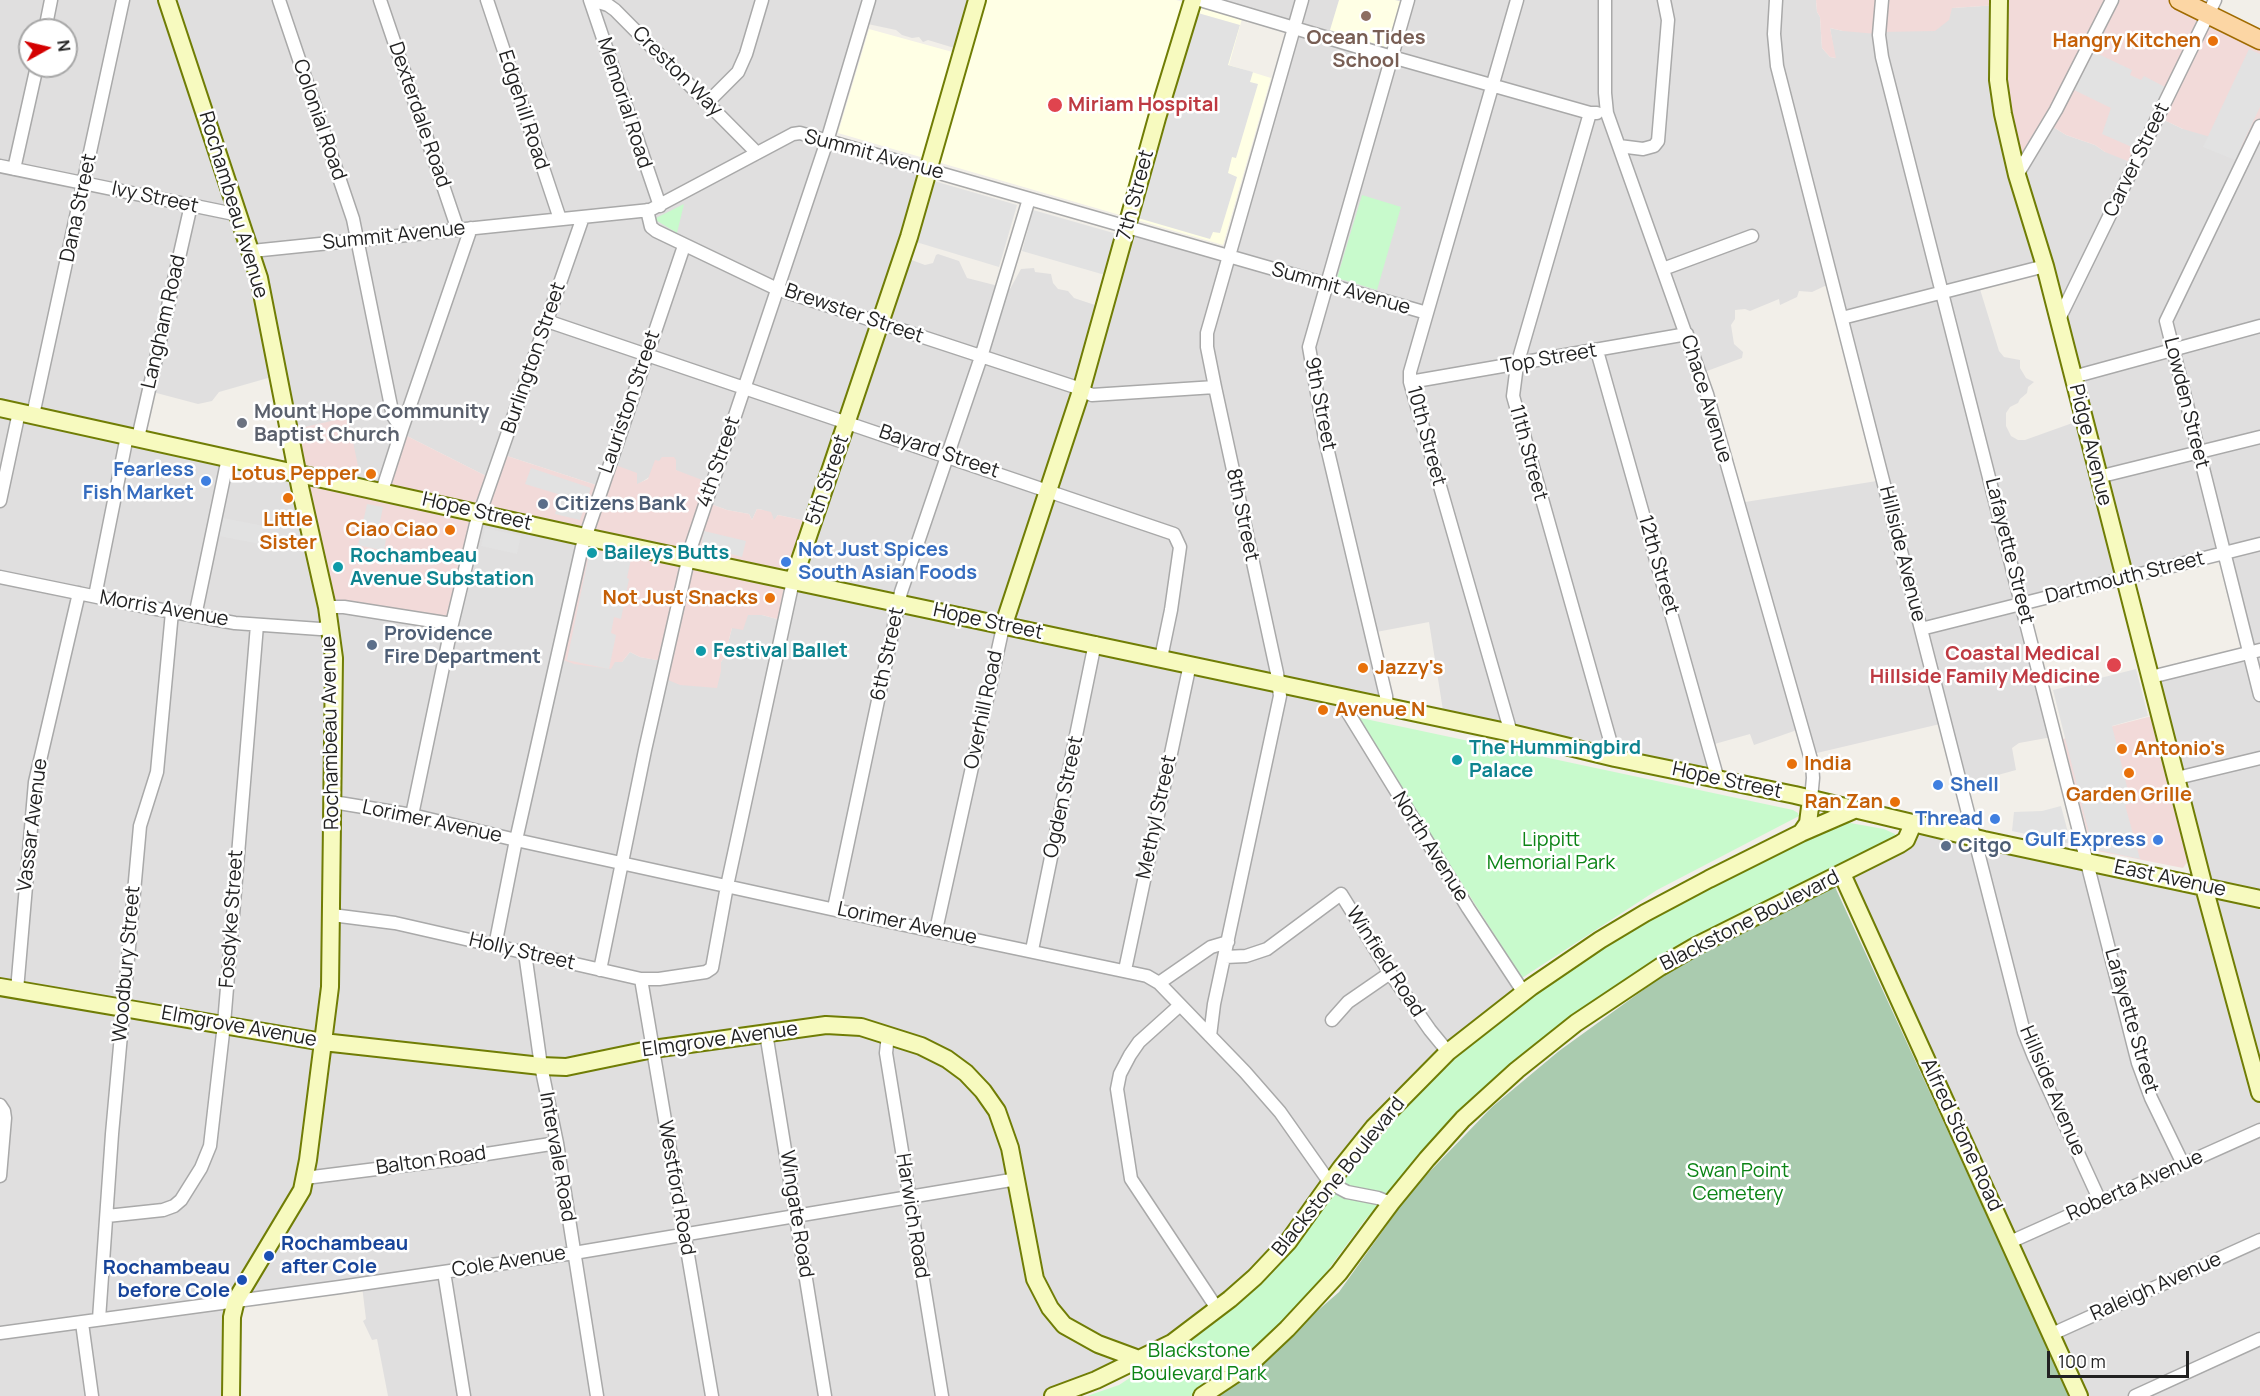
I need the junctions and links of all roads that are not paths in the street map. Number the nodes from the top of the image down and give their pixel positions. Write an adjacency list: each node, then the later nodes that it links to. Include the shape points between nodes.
1 (51, 0): 24 (street)
2 (123, 0): 41 (street, Dana Street)
3 (167, 0): 46 (street, Rochambeau Avenue)
4 (279, 0): 53 (street, Colonial Road)
5 (380, 0): 51 (street, Dexterdale Road)
6 (487, 0): 48 (street, Edgehill Road)
7 (591, 0): 30 (street, Creston Way, via 615,10); 44 (street, Memorial Road)
8 (762, 0): 30 (street, via 738,72)
9 (869, 0): 34 (street, 4th Street)
10 (977, 0): 39 (street, 5th Street)
11 (1193, 0): 49 (street, 7th Street, via 1156,118)
12 (1200, 0): 25 (street)
13 (1302, 0): 25 (street, 8th Street)
14 (1408, 0): 27 (street, 9th Street)
15 (1517, 0): 29 (street, 10th Street)
16 (1605, 0): 32 (street, Chace Avenue)
17 (1664, 0): 35 (street, via 1668,20 1659,141 1642,149)
18 (1776, 0): 63 (street, Hillside Avenue, via 1777,66)
19 (1882, 0): 61 (street, Lafayette Street, via 1882,57)
20 (1999, 0): 40 (street, Pidge Avenue, via 1998,81)
21 (2112, 0): 40 (street)
22 (2179, 0): 23 (main road)
23 (2211, 7): 26 (main road); 64 (street, Carver Street)
24 (47, 18)
25 (1294, 28): 27 (street); 56 (street, 8th Street)
26 (2260, 40)
27 (1392, 57): 29 (street); 59 (street, 9th Street)
28 (34, 78): 38 (street)
29 (1492, 85): 31 (street); 62 (street, 10th Street)
30 (707, 103): 36 (street, Creston Way)
31 (1590, 113): 32 (street); 73 (street, 11th Street)
32 (1607, 113): 35 (street, Chace Avenue)
33 (2260, 126): 69 (street, Lowden Street, via 2166,321)
34 (827, 141): 36 (street, Summit Avenue, via 793,134); 39 (street, Summit Avenue); 60 (street, 4th Street)
35 (1619, 146): 58 (street, Chace Avenue)
36 (757, 153): 44 (street, Summit Avenue)
37 (0, 166): 38 (street, Ivy Street)
38 (14, 169): 41 (street, Ivy Street)
39 (928, 169): 42 (street, Summit Avenue); 66 (street, 5th Street)
40 (2018, 175): 57 (street, Pidge Avenue)
41 (85, 183): 43 (street, Ivy Street); 80 (street, Dana Street)
42 (1029, 199): 49 (street, Summit Avenue); 72 (street, 6th Street)
43 (191, 205): 46 (street, Ivy Street); 83 (street, Langham Road)
44 (660, 206): 45 (street, Summit Avenue)
45 (647, 210): 47 (street, Summit Avenue); 54 (street, Brewster Street, via 651,227)
46 (239, 215): 55 (street, Rochambeau Avenue)
47 (583, 217): 48 (street, Summit Avenue); 65 (street, Burlington Street)
48 (560, 219): 50 (street, Summit Avenue)
49 (1128, 227): 56 (street, Summit Avenue); 78 (street, 7th Street)
50 (471, 228): 51 (street, Summit Avenue); 82 (street)
51 (458, 230): 53 (street, Summit Avenue)
52 (1752, 236): 58 (street)
53 (358, 240): 55 (street, Summit Avenue); 82 (street, Colonial Road, via 393,416)
54 (684, 246): 60 (street, Brewster Street); 71 (street, Lauriston Street)
55 (252, 251): 88 (street, Rochambeau Avenue)
56 (1227, 257): 59 (street, Summit Avenue); 77 (street, 8th Street, via 1207,333)
57 (2045, 266): 61 (street); 64 (street, Pidge Avenue)
58 (1663, 268): 68 (street, Chace Avenue)
59 (1327, 285): 62 (street, Summit Avenue); 121 (street, 9th Street, via 1309,347 1325,438)
60 (777, 289): 66 (street, Brewster Street); 76 (street, 4th Street)
61 (1942, 291): 63 (street); 103 (street, Lafayette Street)
62 (1427, 313): 75 (street, 10th Street)
63 (1842, 318): 112 (street, Hillside Avenue)
64 (2059, 319): 74 (street, Pidge Avenue)
65 (547, 321): 71 (street, Bayard Street); 93 (street, Burlington Street)
66 (881, 323): 72 (street, Brewster Street); 81 (street, 5th Street)
67 (2260, 326): 69 (street)
68 (1687, 334): 70 (street, Top Street); 127 (street, Chace Avenue, via 1812,763)
69 (2173, 350): 74 (street); 85 (street, Lowden Street)
70 (1598, 351): 73 (street, Top Street); 126 (street, 12th Street)
71 (648, 354): 76 (street, Bayard Street); 94 (street, Lauriston Street)
72 (981, 357): 78 (street, Brewster Street); 86 (street, 6th Street)
73 (1517, 365): 75 (street, Top Street); 123 (street, 11th Street, via 1512,396)
74 (2073, 377): 89 (street, Pidge Avenue)
75 (1410, 382): 122 (street, 10th Street)
76 (745, 387): 81 (street, Bayard Street); 97 (street, 4th Street)
77 (1215, 387): 78 (street, Brewster Street, via 1092,395); 118 (street, 8th Street)
78 (1081, 391): 90 (street, Overhill Road)
79 (0, 408): 80 (street, Hope Street)
80 (26, 413): 83 (street, Hope Street); 92 (street, Dana Street)
81 (847, 422): 86 (street, Bayard Street); 100 (street, 5th Street)
82 (402, 429): 91 (street)
83 (133, 437): 87 (street, Hope Street); 102 (street, Langham Road)
84 (2260, 437): 85 (street)
85 (2199, 452): 89 (street); 96 (street, Lowden Street)
86 (947, 455): 90 (street, Bayard Street); 104 (street, 6th Street)
87 (228, 458): 88 (street, Hope Street); 107 (street)
88 (298, 472): 91 (street, Hope Street); 105 (street, Rochambeau Avenue)
89 (2098, 477): 99 (street, Pidge Avenue)
90 (1048, 489): 111 (street, Overhill Road); 115 (street, Bayard Street, via 1168,530 1178,538 1180,547)
91 (382, 491): 93 (street, Hope Street)
92 (0, 501)
93 (481, 513): 94 (street, Hope Street); 108 (street, Burlington Street)
94 (585, 537): 97 (street, Hope Street); 134 (street, Lauriston Street)
95 (2260, 544): 96 (street, Dartmouth Street)
96 (2224, 553): 99 (street, Dartmouth Street); 114 (street, Lowden Street)
97 (689, 558): 100 (street, Hope Street); 136 (street, 4th Street)
98 (0, 577): 101 (street, Morris Avenue)
99 (2125, 578): 103 (street, Dartmouth Street); 117 (street, Pidge Avenue)
100 (794, 581): 104 (street, Hope Street); 138 (street, 5th Street)
101 (79, 593): 102 (street, Morris Avenue); 155 (street, Vassar Avenue, via 35,782)
102 (95, 597): 106 (street, Morris Avenue)
103 (2023, 603): 112 (street, Dartmouth Street); 135 (street, Lafayette Street)
104 (899, 604): 111 (street, Hope Street); 141 (street, 6th Street)
105 (327, 607): 108 (street); 110 (street, Rochambeau Avenue)
106 (172, 612): 107 (street, Morris Avenue); 158 (street, Woodbury Street, via 157,772 140,826)
107 (195, 615): 109 (street, Morris Avenue)
108 (452, 624): 130 (street, Burlington Street)
109 (257, 625): 110 (street, Morris Avenue); 160 (street, Fosdyke Street)
110 (330, 627): 128 (street, Rochambeau Avenue, via 334,658)
111 (1004, 627): 113 (street, Hope Street); 143 (street, Overhill Road)
112 (1921, 629): 133 (street, Hillside Avenue)
113 (1095, 643): 115 (street, Hope Street); 146 (street, Ogden Street)
114 (2255, 652): 117 (street); 119 (street, Lowden Street)
115 (1161, 658): 116 (street, Hope Street)
116 (1190, 664): 118 (street, Hope Street); 151 (street, Methyl Street)
117 (2151, 677): 125 (street, Pidge Avenue)
118 (1278, 684): 120 (street, Hope Street); 144 (street, 8th Street, via 1279,706)
119 (2260, 695)
120 (1342, 699): 121 (street, Hope Street); 156 (street, North Avenue)
121 (1387, 707): 122 (street, Hope Street)
122 (1511, 733): 123 (street, Hope Street)
123 (1615, 758): 126 (street, Hope Street)
124 (2260, 758): 125 (street)
125 (2177, 778): 139 (street, Pidge Avenue)
126 (1718, 780): 127 (street, Hope Street)
127 (1812, 799): 129 (street, Hope Street); 132 (street)
128 (333, 802): 130 (street, Lorimer Avenue); 142 (street, Rochambeau Avenue)
129 (1854, 810): 131 (street, Hope Street); 132 (street, Blackstone Boulevard)
130 (412, 815): 134 (street, Lorimer Avenue)
131 (1913, 824): 133 (street, Hope Street); 137 (street, Blackstone Boulevard, via 1906,840)
132 (1802, 833): 156 (street, Blackstone Boulevard, via 1645,913)
133 (1975, 838): 135 (street, East Avenue); 178 (street, Hillside Avenue, via 2028,1043)
134 (516, 840): 136 (street, Lorimer Avenue); 145 (street, Lauriston Street)
135 (2088, 861): 139 (street, East Avenue); 172 (street, Lafayette Street, via 2138,1063)
136 (623, 863): 138 (street, Lorimer Avenue); 150 (street, 4th Street)
137 (1842, 874): 179 (street, Blackstone Boulevard, via 1696,946 1576,1023 1463,1119); 184 (street, Alfred Stone Road)
138 (727, 886): 141 (street, Lorimer Avenue); 149 (street, 5th Street)
139 (2204, 887): 140 (street, East Avenue); 168 (street, Pidge Avenue)
140 (2260, 899)
141 (834, 909): 143 (street, Lorimer Avenue)
142 (332, 915): 145 (street, Holly Street, via 395,923); 164 (street, Rochambeau Avenue, via 330,987)
143 (936, 930): 146 (street, Lorimer Avenue)
144 (1228, 942): 148 (street, 8th Street); 154 (street, via 1211,947)
145 (495, 946): 147 (street, Holly Street)
146 (1032, 950): 151 (street, Lorimer Avenue)
147 (525, 953): 150 (street, Holly Street); 167 (street, Intervale Road)
148 (1225, 957): 152 (street, Winfield Road, via 1267,949 1341,894); 163 (street, 8th Street)
149 (712, 968): 153 (street, Holly Street, via 706,972)
150 (600, 970): 153 (street, Holly Street)
151 (1125, 970): 154 (street, Lorimer Avenue)
152 (1390, 973): 159 (street, via 1348,1002); 166 (street, Winfield Road)
153 (641, 979): 165 (street, Westford Road)
154 (1159, 983): 157 (street, Lorimer Avenue)
155 (8, 988): 158 (street, Elmgrove Avenue)
156 (1524, 993): 166 (street, Blackstone Boulevard)
157 (1179, 1006): 163 (street, Lorimer Avenue); 188 (street, via 1130,1054 1117,1089 1131,1179)
158 (124, 1007): 160 (street, Elmgrove Avenue); 181 (street, Woodbury Street)
159 (1332, 1020)
160 (224, 1024): 164 (street, Elmgrove Avenue); 181 (street, Fosdyke Street, via 210,1146 201,1168 174,1206)
161 (766, 1033): 162 (street, Elmgrove Avenue, via 842,1025); 165 (street, Elmgrove Avenue); 180 (street, Wingate Road)
162 (888, 1035): 175 (street, Elmgrove Avenue, via 947,1059 983,1091 1005,1131); 177 (street, Harwich Road, via 886,1053)
163 (1210, 1036): 176 (street, Lorimer Avenue, via 1280,1112)
164 (323, 1041): 167 (street, Elmgrove Avenue); 174 (street, Rochambeau Avenue)
165 (653, 1049): 167 (street, Elmgrove Avenue, via 566,1067); 182 (street, Westford Road)
166 (1448, 1052): 176 (street, Blackstone Boulevard, via 1374,1127)
167 (541, 1066): 171 (street, Intervale Road)
168 (2260, 1093)
169 (0, 1105): 173 (street, via 5,1118)
170 (2260, 1130): 172 (street, Roberta Avenue)
171 (557, 1143): 174 (street, Balton Road); 185 (street, Intervale Road)
172 (2183, 1164): 178 (street, Roberta Avenue)
173 (0, 1176)
174 (305, 1178): 187 (street, Rochambeau Avenue, via 293,1207)
175 (1017, 1179): 177 (street, Cole Avenue); 194 (street, Elmgrove Avenue, via 1035,1279 1050,1308 1064,1325 1098,1344)
176 (1330, 1183): 179 (street, via 1347,1192); 188 (street, Blackstone Boulevard, via 1288,1242)
177 (909, 1197): 180 (street, Cole Avenue); 202 (street, Harwich Road)
178 (2100, 1201): 184 (street, Roberta Avenue)
179 (1391, 1203): 195 (street, Blackstone Boulevard, via 1327,1286)
180 (797, 1215): 182 (street, Cole Avenue); 201 (street, Wingate Road)
181 (107, 1216): 189 (street, Woodbury Street)
182 (684, 1234): 185 (street, Cole Avenue); 200 (street, Westford Road)
183 (2260, 1240): 192 (street, Raleigh Avenue)
184 (2010, 1242): 192 (street, Alfred Stone Road)
185 (574, 1253): 186 (street, Cole Avenue); 199 (street, Intervale Road)
186 (444, 1272): 187 (street, Cole Avenue); 198 (street)
187 (236, 1300): 189 (street, Cole Avenue); 197 (street, Rochambeau Avenue, via 232,1317)
188 (1218, 1310): 194 (street, Blackstone Boulevard, via 1172,1343)
189 (99, 1319): 190 (street, Cole Avenue)
190 (82, 1323): 191 (street, Cole Avenue); 196 (street)
191 (0, 1330)
192 (2052, 1334): 205 (street, Alfred Stone Road)
193 (2260, 1339): 206 (street)
194 (1140, 1359): 195 (street, Elmgrove Avenue); 203 (street, Blackstone Boulevard)
195 (1250, 1364): 204 (street, Blackstone Boulevard)
196 (92, 1396)
197 (231, 1396)
198 (465, 1396)
199 (597, 1396)
200 (712, 1396)
201 (825, 1396)
202 (942, 1396)
203 (1053, 1396)
204 (1202, 1396)
205 (2079, 1396)
206 (2135, 1396)

